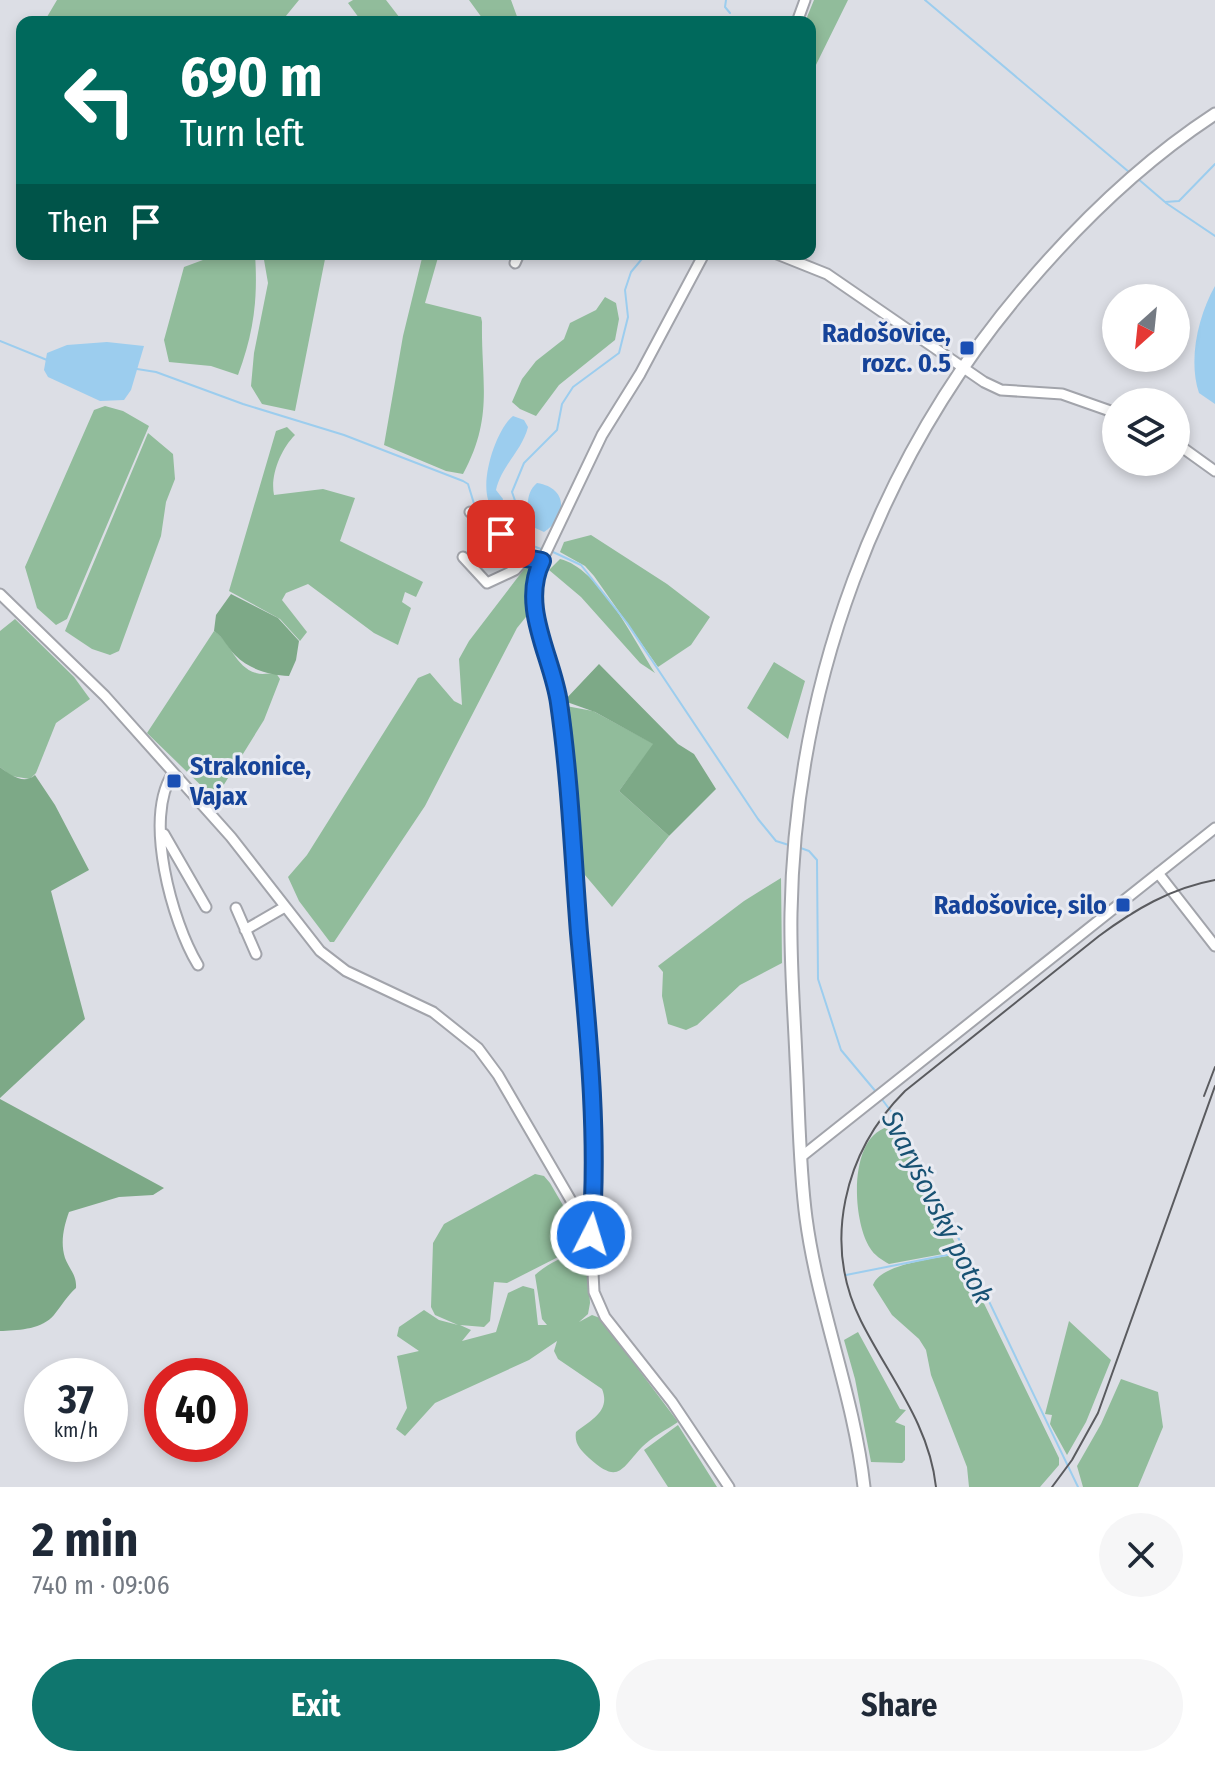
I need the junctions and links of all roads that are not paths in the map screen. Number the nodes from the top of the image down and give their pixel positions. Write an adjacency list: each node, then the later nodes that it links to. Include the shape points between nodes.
1 (1215, 114): 4 (main road, via 1144,168 1054,252)
2 (701, 260): 11 (street, via 602,435)
3 (792, 260): 4 (street, via 827,274)
4 (962, 369): 5 (street, via 1001,390 1062,394); 24 (main road, via 896,480 853,577 813,717 795,841 791,916)
5 (1102, 408)
6 (1190, 453): 7 (street)
7 (1215, 471)
8 (470, 512): 10 (street)
9 (463, 557): 10 (street, via 487,583 515,570)
10 (526, 558): 11 (street)
11 (542, 561): 25 (street, via 534,591 536,618 559,700 584,991 595,1195)
12 (0, 594): 13 (street, via 105,696)
13 (173, 773): 14 (street, via 161,800); 19 (street, via 231,837)
14 (160, 827): 17 (street); 23 (street, via 173,903)
15 (1215, 828): 16 (street)
16 (1158, 873): 21 (street); 24 (street)
17 (206, 907)
18 (236, 908): 20 (street)
19 (283, 908): 20 (street); 25 (street, via 320,951 346,971 433,1012 478,1048)
20 (245, 930): 22 (street)
21 (1215, 946)
22 (256, 954)
23 (198, 965)
24 (801, 1157): 27 (main road, via 809,1238)
25 (591, 1235): 26 (street, via 594,1292 605,1317 672,1402)
26 (729, 1487)
27 (864, 1487)

